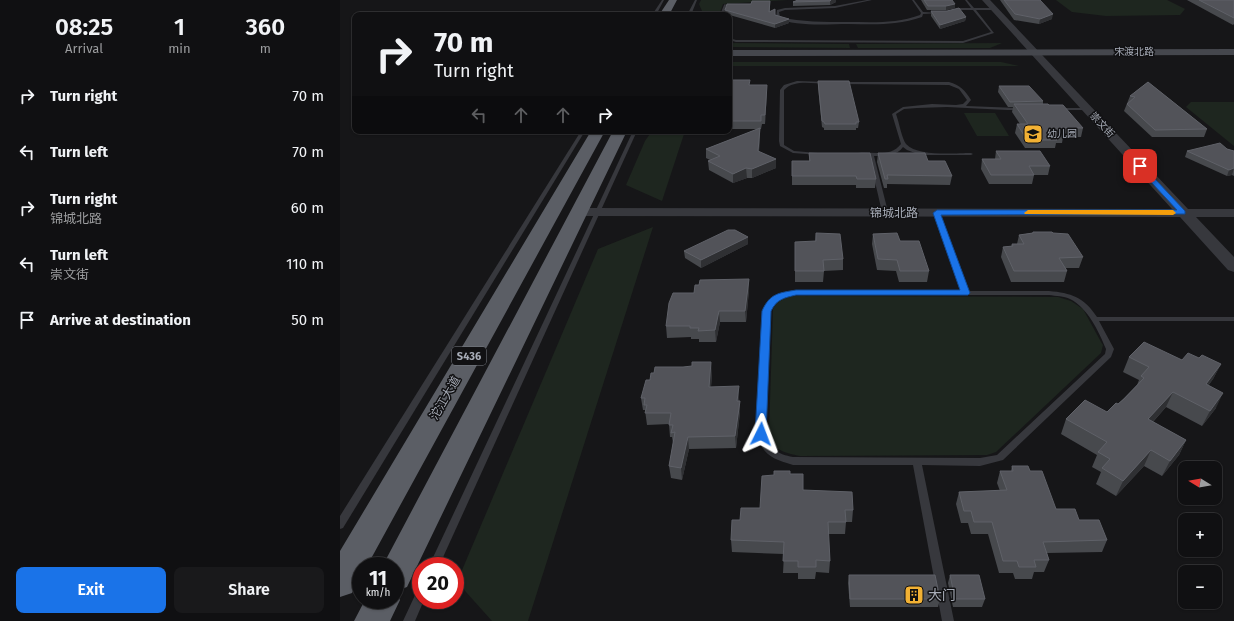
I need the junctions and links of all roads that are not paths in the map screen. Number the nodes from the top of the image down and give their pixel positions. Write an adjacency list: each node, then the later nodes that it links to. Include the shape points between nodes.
1 (663, 0): 12 (lane)
2 (673, 0): 13 (highway)
3 (686, 0): 14 (highway)
4 (696, 0): 15 (lane)
5 (871, 0): 17 (lane, via 835,7 785,9 778,11 777,16 800,22 893,23 915,19)
6 (913, 0): 17 (lane)
7 (966, 0): 10 (lane)
8 (986, 0): 11 (street, 崇文街)
9 (725, 4): 16 (lane)
10 (974, 9): 11 (lane); 17 (lane); 19 (lane, via 992,32 963,42)
11 (994, 9): 23 (street, 崇文街)
12 (656, 12)
13 (666, 12)
14 (680, 12)
15 (690, 12)
16 (723, 12)
17 (922, 14)
18 (732, 40): 19 (lane)
19 (852, 42): 22 (lane)
20 (1234, 52): 23 (main road, 宋渡北路)
21 (732, 53): 22 (main road)
22 (855, 53): 23 (main road)
23 (1036, 54): 24 (main road); 25 (main road, 宋渡北路); 33 (street, 崇文街)
24 (732, 57)
25 (1234, 57)
26 (829, 82): 39 (lane, via 797,83 785,86 782,90 782,146 789,151)
27 (837, 82): 28 (lane, via 943,83 960,87)
28 (969, 100): 29 (lane, via 964,105); 30 (lane)
29 (953, 107): 30 (lane); 38 (lane, via 908,108 896,111 894,116)
30 (984, 108): 31 (lane)
31 (1027, 109)
32 (1049, 109): 33 (lane)
33 (1087, 109): 50 (street, 崇文街)
34 (581, 134): 57 (lane)
35 (596, 134): 60 (highway, 沱江大道 / S436)
36 (619, 134): 47 (highway, S436)
37 (633, 134): 47 (lane)
38 (903, 144): 42 (lane, via 898,150); 45 (lane, via 913,150)
39 (821, 154)
40 (857, 154): 41 (lane)
41 (872, 154): 42 (lane); 48 (lane)
42 (886, 154): 43 (lane)
43 (900, 154)
44 (907, 154): 45 (lane)
45 (929, 154): 46 (lane)
46 (971, 154)
47 (588, 212): 48 (street, 锦城北路); 58 (lane); 59 (highway, S436)
48 (885, 212): 49 (street, 锦城北路)
49 (937, 213): 50 (street, 锦城北路); 53 (lane)
50 (1183, 213): 51 (street, 锦城北路); 52 (street, 崇文街)
51 (1234, 213)
52 (1234, 267)
53 (965, 293): 54 (lane, via 1064,295 1084,304); 56 (lane, via 791,293 771,301 767,311 761,434 764,446 777,457 793,462)
54 (1094, 319): 55 (lane); 56 (lane, via 1110,349 1108,355 1000,458 988,461)
55 (1234, 319)
56 (917, 462): 65 (lane)
57 (340, 525)
58 (438, 557)
59 (404, 559)
60 (340, 582)
61 (378, 609): 63 (highway)
62 (415, 609): 64 (lane)
63 (372, 621)
64 (409, 621)
65 (948, 621)

